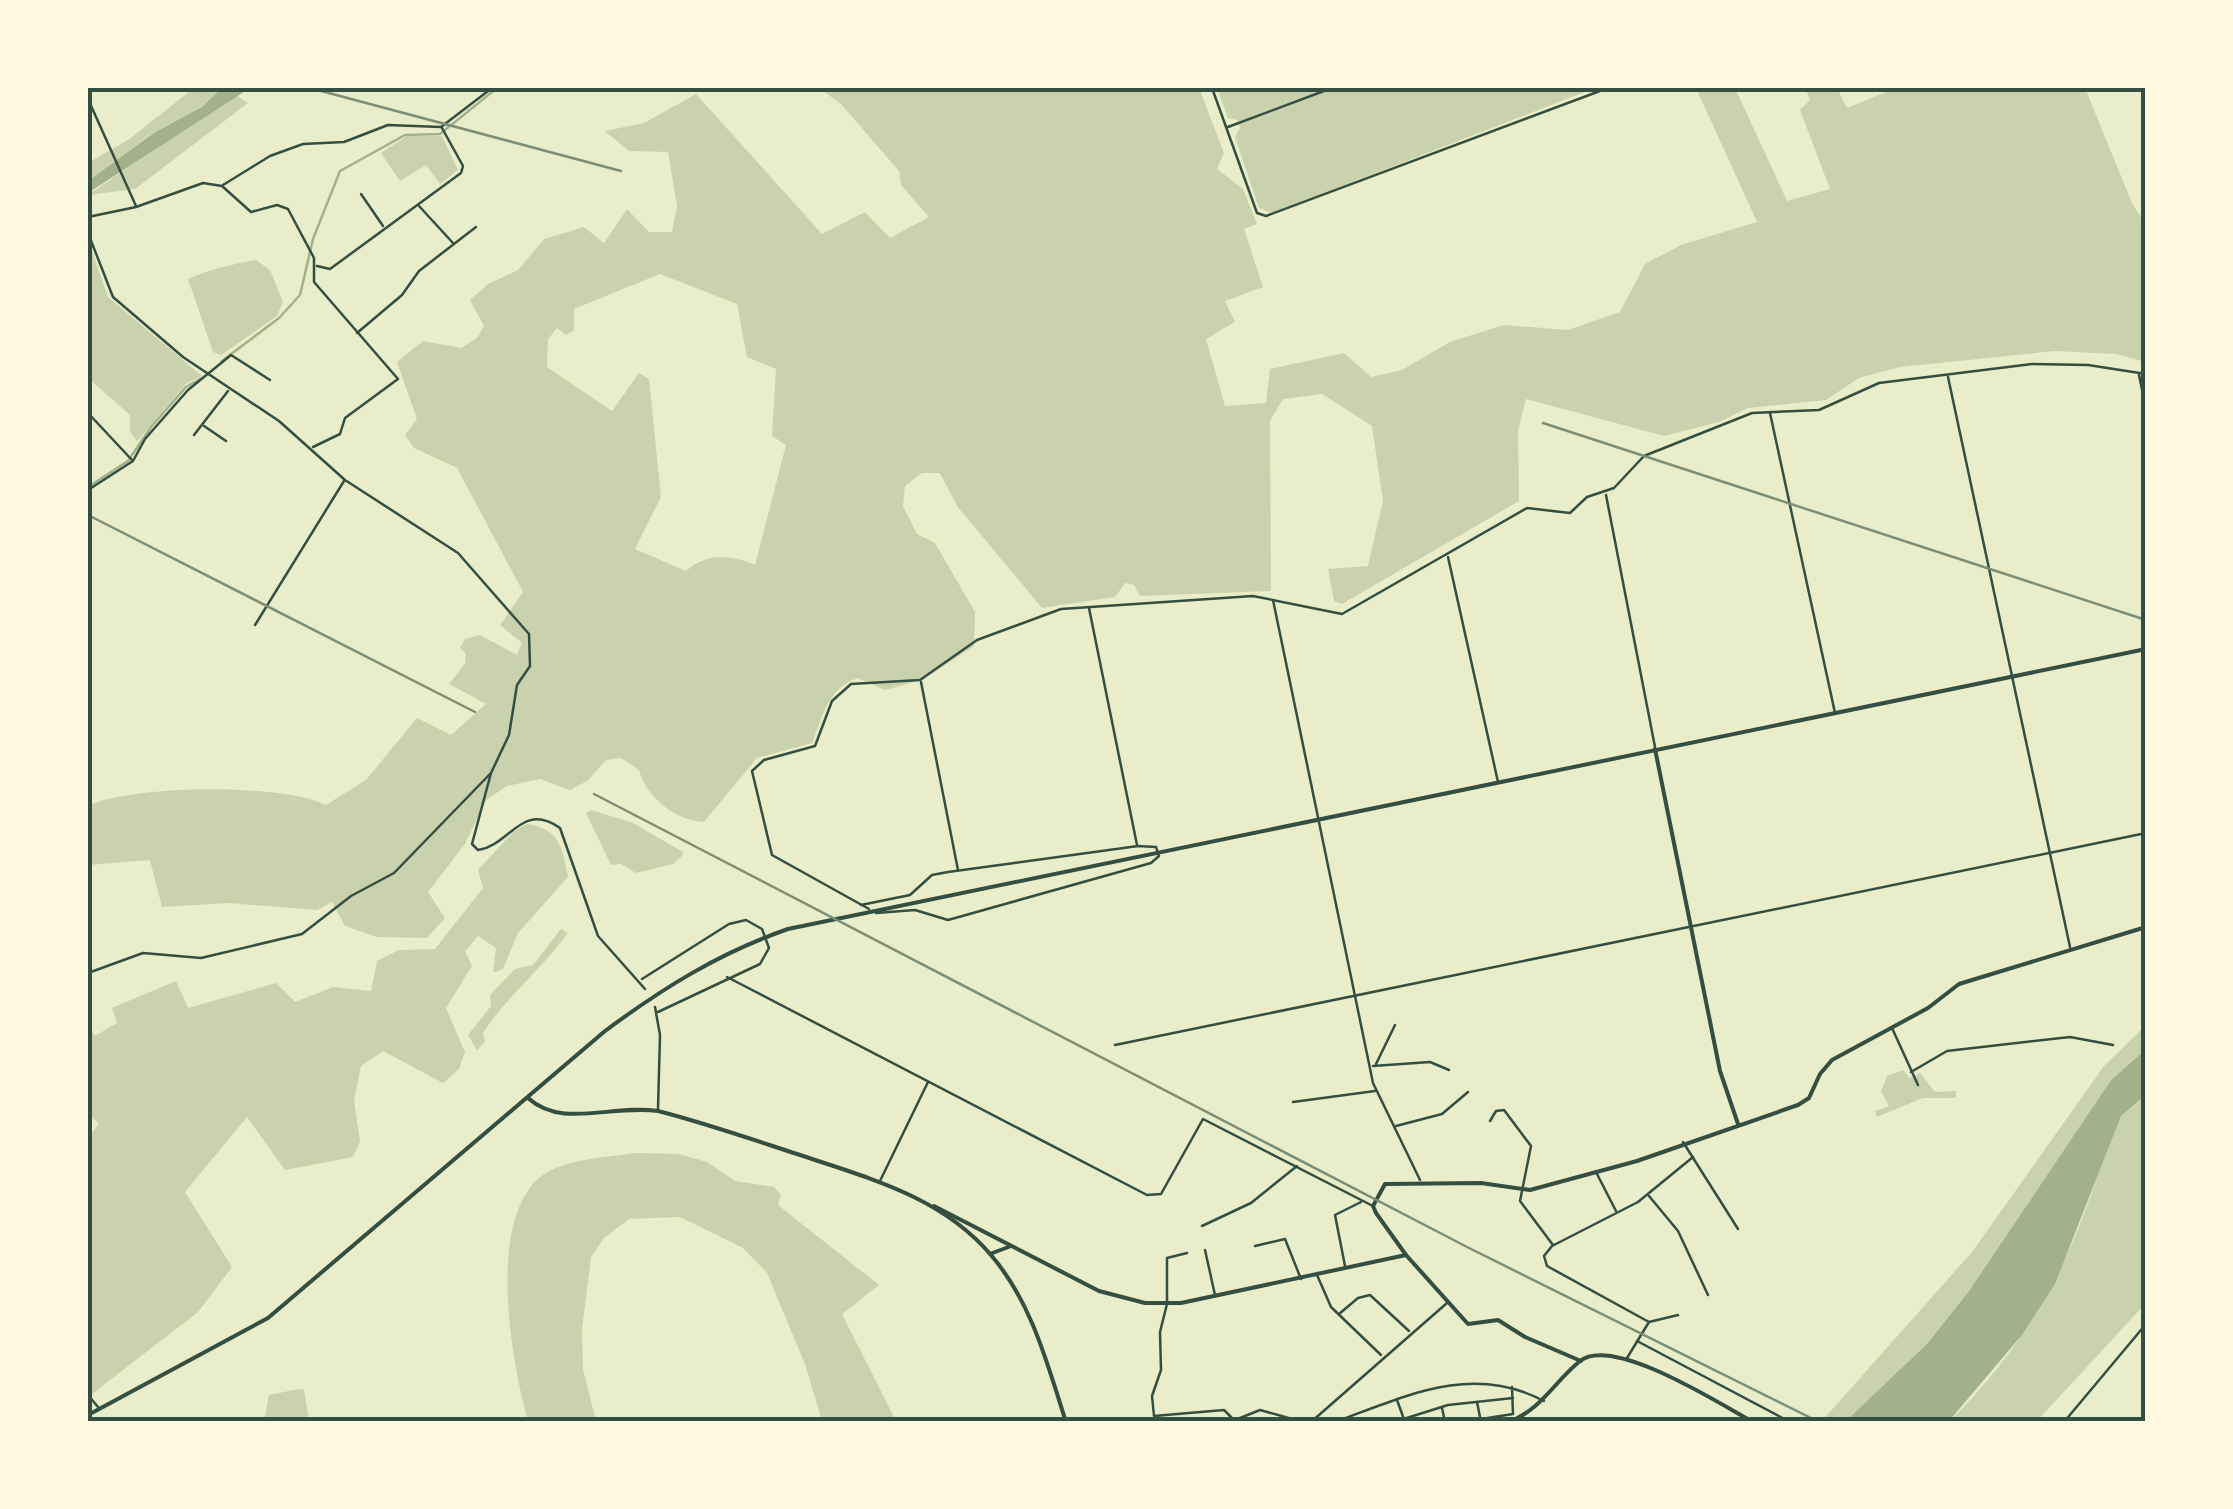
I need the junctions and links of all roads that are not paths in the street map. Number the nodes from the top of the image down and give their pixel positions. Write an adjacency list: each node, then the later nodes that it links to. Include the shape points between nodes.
1 (492, 88): 6 (street)
2 (1212, 88): 7 (street)
3 (1332, 88): 7 (street)
4 (1608, 88): 7 (street, via 1266,216 1257,213)
5 (88, 98): 11 (street)
6 (441, 127): 8 (street, via 388,125 344,142 303,144); 10 (street, via 463,171)
7 (1227, 127)
8 (222, 186): 11 (street, via 194,184); 17 (street, via 251,212 288,209)
9 (361, 194): 14 (street)
10 (418, 204): 14 (street); 16 (street)
11 (136, 207): 12 (street)
12 (88, 217)
13 (476, 227): 16 (street)
14 (384, 228): 17 (street, via 330,268)
15 (88, 232): 22 (street, via 113,298)
16 (454, 243): 18 (street)
17 (315, 264): 18 (street, via 314,282)
18 (356, 334): 31 (street, via 398,379 344,418 340,434)
19 (2138, 374): 20 (street); 21 (street, via 2045,363); 25 (street)
20 (2146, 374)
21 (1948, 375): 26 (street, via 1879,384 1819,410); 41 (street)
22 (210, 376): 23 (street, via 231,355); 24 (street); 32 (street, via 188,390)
23 (270, 380)
24 (229, 389): 28 (street); 31 (street)
25 (2146, 409)
26 (1770, 412): 35 (street, via 1669,443 1630,467); 43 (street)
27 (88, 413): 32 (street)
28 (203, 425): 29 (street); 30 (street)
29 (194, 435)
30 (226, 441)
31 (311, 448): 33 (street)
32 (133, 461): 34 (street)
33 (345, 480): 39 (street); 45 (street, via 458,553 529,634 530,666 517,685 509,735)
34 (88, 490)
35 (1606, 494): 36 (street, via 1587,497 1570,513 1527,508); 44 (street)
36 (1447, 555): 37 (street, via 1342,614); 46 (street)
37 (1273, 599): 38 (street); 47 (street)
38 (1089, 607): 42 (street, via 1061,609 977,640); 49 (street)
39 (255, 625)
40 (2146, 649): 41 (main road)
41 (2014, 676): 43 (main road); 51 (street)
42 (920, 680): 52 (street); 53 (street, via 851,684 838,692 814,746 764,760 752,771 772,855)
43 (1835, 712): 44 (main road)
44 (1655, 748): 46 (main road); 54 (main road)
45 (491, 773): 57 (street, via 394,873 302,934 188,959 142,953); 59 (street, via 474,848 488,848 522,820 560,828 598,936)
46 (1498, 782): 47 (main road)
47 (1319, 818): 50 (main road); 61 (street)
48 (2146, 832): 51 (street)
49 (1138, 846): 50 (street); 52 (street)
50 (1158, 851): 53 (street, via 1151,863 948,920 915,910 880,915); 76 (main road, via 788,929 702,965 605,1031)
51 (2051, 852): 54 (street); 56 (street)
52 (958, 870): 53 (street, via 932,875 910,895)
53 (861, 905)
54 (1693, 927): 61 (street); 80 (main road, via 1720,1072)
55 (2146, 927): 56 (main road)
56 (2070, 947): 65 (main road, via 1975,977)
57 (88, 973)
58 (728, 977): 59 (street, via 767,959 768,943 755,921 729,924); 63 (street); 72 (street)
59 (641, 980): 60 (street)
60 (645, 989)
61 (1355, 995): 67 (street); 69 (street)
62 (655, 1007): 63 (street)
63 (658, 1012): 78 (street)
64 (1394, 1025): 68 (street)
65 (1892, 1026): 71 (street); 80 (main road, via 1832,1060 1805,1102)
66 (2113, 1044): 71 (street, via 2070,1037 1946,1051)
67 (1115, 1045)
68 (1376, 1066): 69 (street); 70 (street, via 1430,1062)
69 (1370, 1067): 74 (street)
70 (1449, 1070)
71 (1911, 1072): 73 (street)
72 (928, 1081): 84 (street, via 1154,1197 1202,1119); 86 (street)
73 (1918, 1085)
74 (1376, 1090): 77 (street); 81 (street)
75 (1468, 1092): 81 (street, via 1442,1114)
76 (528, 1098): 78 (main road, via 542,1111 564,1116 614,1108); 127 (main road, via 268,1318)
77 (1292, 1102)
78 (658, 1111): 86 (main road)
79 (1490, 1121): 88 (street, via 1504,1110 1532,1150)
80 (1739, 1125): 82 (main road)
81 (1394, 1127): 87 (street)
82 (1683, 1142): 83 (street); 85 (main road)
83 (1692, 1158): 89 (street); 95 (street)
84 (1297, 1165): 90 (street); 94 (street, via 1251,1203)
85 (1596, 1172): 88 (main road); 93 (street)
86 (880, 1181): 91 (main road)
87 (1423, 1185): 88 (main road); 92 (main road, via 1385,1184)
88 (1521, 1190): 99 (street, via 1522,1206)
89 (1648, 1195): 93 (street); 107 (street, via 1678,1232)
90 (1363, 1200): 92 (street); 104 (street, via 1335,1215)
91 (932, 1206): 96 (main road); 101 (main road)
92 (1373, 1206): 103 (main road)
93 (1617, 1213): 99 (street)
94 (1202, 1226)
95 (1738, 1228)
96 (998, 1238): 97 (main road); 101 (main road)
97 (1011, 1246): 101 (main road); 110 (main road, via 1098,1291)
98 (1255, 1246): 106 (street, via 1285,1239)
99 (1554, 1246): 113 (street, via 1544,1256 1547,1266)
100 (1205, 1250): 108 (street)
101 (988, 1252): 133 (main road, via 1026,1309)
102 (1187, 1253): 110 (street, via 1167,1258)
103 (1406, 1255): 104 (main road); 109 (main road)
104 (1346, 1267): 105 (main road)
105 (1317, 1275): 106 (main road); 111 (street)
106 (1300, 1280): 108 (main road)
107 (1708, 1295)
108 (1215, 1296): 110 (main road)
109 (1447, 1303): 115 (street); 119 (main road, via 1472,1326 1498,1320)
110 (1167, 1304): 130 (street, via 1154,1416 1224,1410)
111 (1338, 1315): 115 (street, via 1370,1294); 117 (street)
112 (1678, 1315): 113 (street)
113 (1649, 1322): 116 (street)
114 (2146, 1324): 142 (street)
115 (1410, 1332): 117 (street)
116 (1637, 1342): 118 (street); 141 (street)
117 (1382, 1356): 135 (street)
118 (1626, 1359): 119 (main road); 140 (main road)
119 (1581, 1360): 124 (main road)
120 (1512, 1385): 122 (street); 123 (street, via 1474,1382); 124 (street)
121 (88, 1394): 127 (street)
122 (1513, 1398): 125 (street); 129 (street, via 1513,1414)
123 (1397, 1400): 131 (street); 136 (street)
124 (1544, 1400): 132 (main road)
125 (1477, 1402): 126 (street); 129 (street)
126 (1442, 1406): 131 (street); 138 (street)
127 (98, 1408): 128 (main road)
128 (88, 1415)
129 (1480, 1419): 139 (street)
130 (1232, 1420): 134 (street, via 1260,1410)
131 (1404, 1420): 137 (street)
132 (1510, 1421)
133 (1066, 1422)
134 (1304, 1422)
135 (1311, 1422)
136 (1335, 1422)
137 (1394, 1422)
138 (1445, 1422)
139 (1462, 1422)
140 (1753, 1422)
141 (1790, 1422)
142 (2064, 1422)

